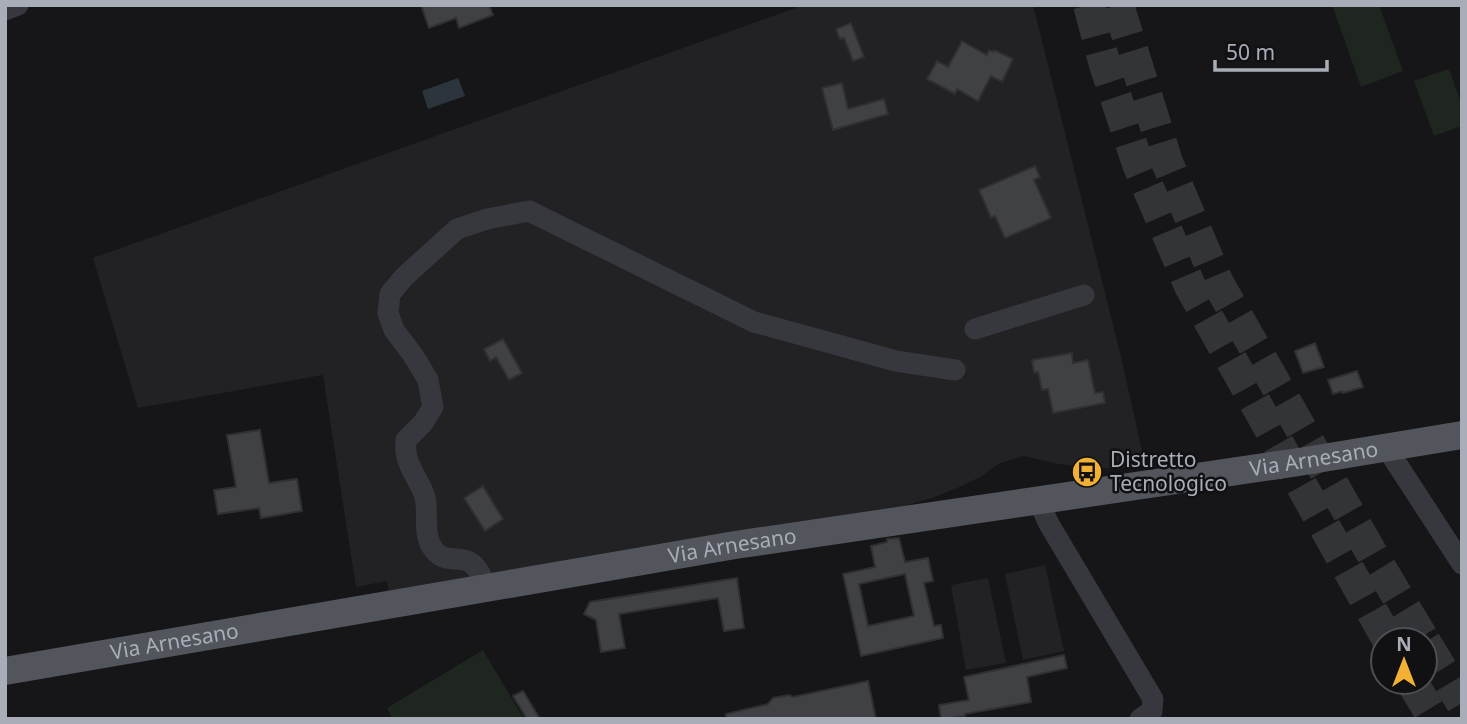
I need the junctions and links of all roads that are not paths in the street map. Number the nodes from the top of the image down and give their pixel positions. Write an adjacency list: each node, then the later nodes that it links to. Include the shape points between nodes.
1 (18, 5): 2 (street)
2 (5, 10)
3 (1084, 295): 4 (street)
4 (975, 329)
5 (955, 370): 10 (street, via 896,361 754,322 529,211 457,229 390,294 388,313 394,330 428,380 433,407 406,440 407,457 425,497 428,540 436,553 474,563)
6 (1462, 435): 7 (main road, Via Arnesano)
7 (1386, 447): 8 (main road, Via Arnesano); 9 (street)
8 (1038, 500): 10 (main road, Via Arnesano); 12 (street, via 1153,699)
9 (1462, 564)
10 (486, 588): 11 (main road, Via Arnesano)
11 (5, 671)
12 (1151, 716)

